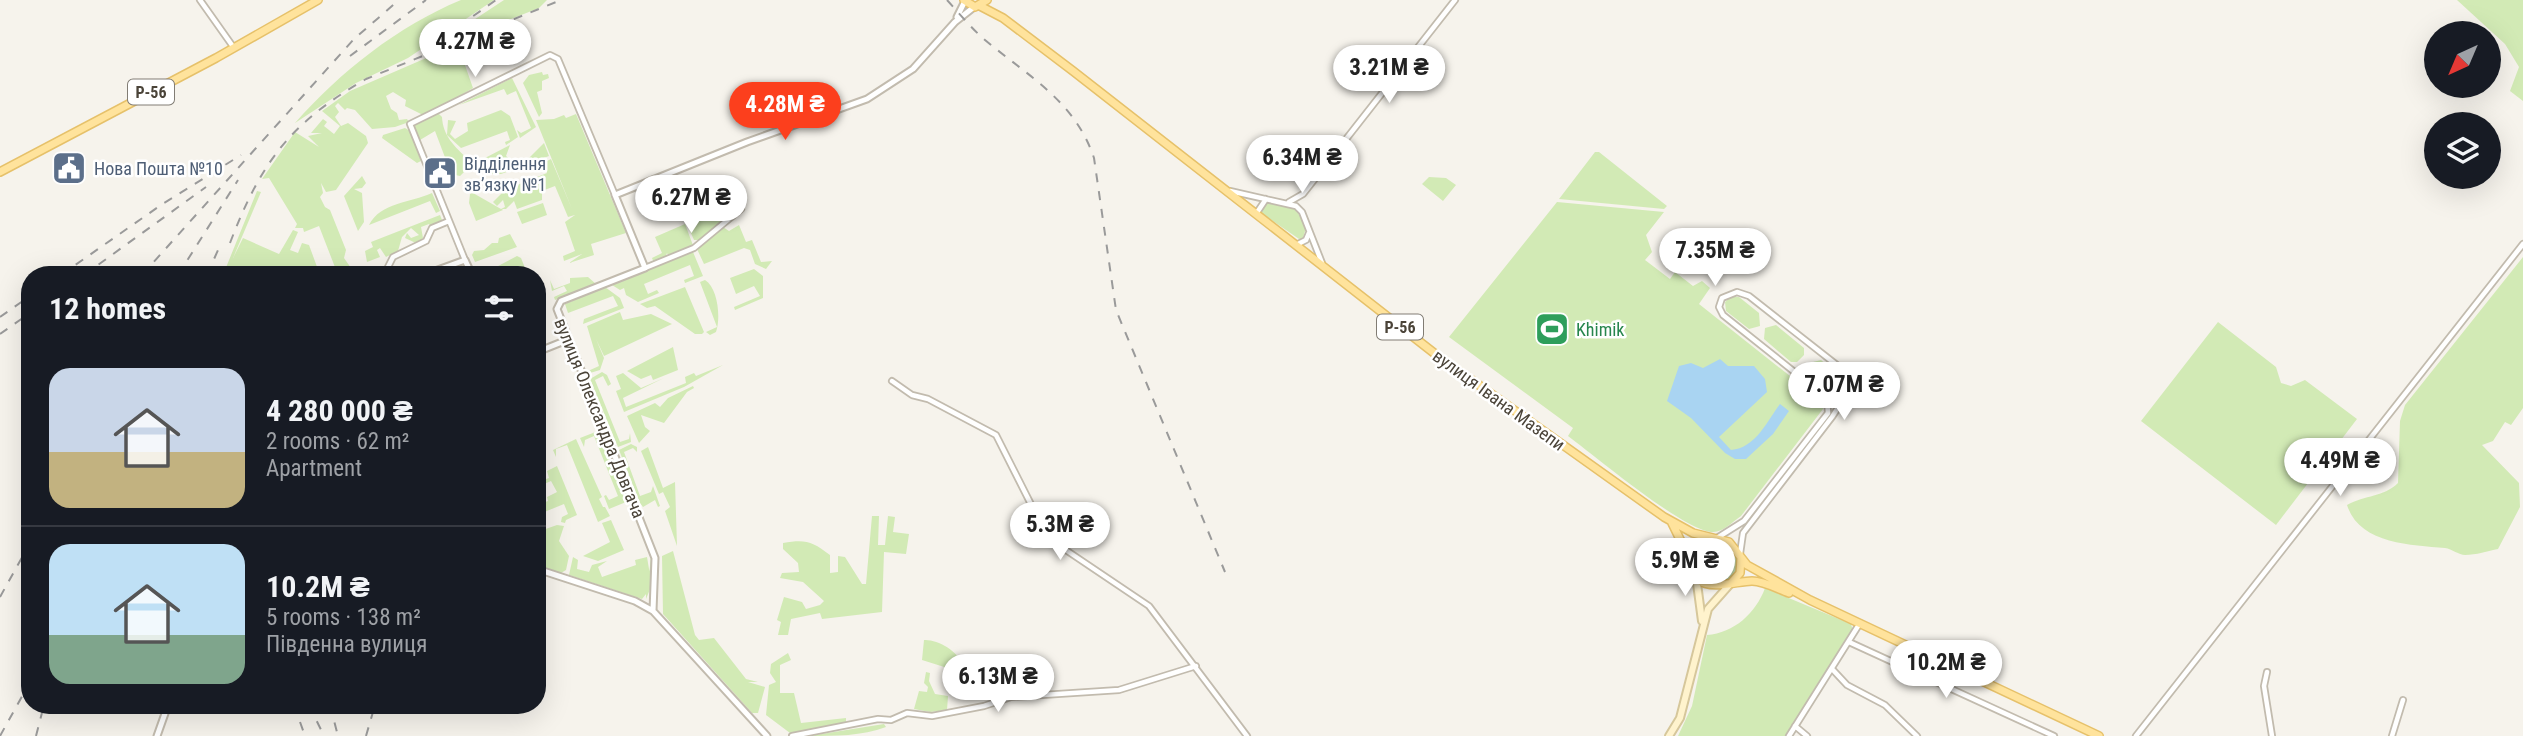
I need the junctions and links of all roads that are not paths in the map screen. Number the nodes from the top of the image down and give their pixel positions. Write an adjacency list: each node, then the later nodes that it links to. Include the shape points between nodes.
1 (200, 0): 9 (street)
2 (318, 0): 9 (main road, Р-56)
3 (964, 0): 6 (main road, вулиця Івана Мазепи / Р-56); 8 (street)
4 (988, 0): 6 (main road, вулиця Івана Мазепи / Р-56); 7 (main road, вулиця Івана Мазепи / Р-56)
5 (1455, 0): 12 (street)
6 (977, 6): 7 (main road, вулиця Івана Мазепи / Р-56); 8 (street)
7 (999, 15): 11 (main road, вулиця Івана Мазепи / Р-56)
8 (955, 22): 13 (street, via 913,69 867,99)
9 (234, 48): 10 (main road, Р-56)
10 (0, 172)
11 (1226, 190): 14 (street); 18 (main road, вулиця Івана Мазепи / Р-56)
12 (1303, 194): 15 (street); 17 (street)
13 (615, 195): 19 (street, via 558,59 550,55 410,124); 28 (street)
14 (1266, 199): 15 (street); 18 (street)
15 (1289, 202): 17 (street)
16 (741, 209): 28 (street, вулиця Олександра Довгача, via 694,248)
17 (1302, 212): 20 (street)
18 (1256, 214): 22 (main road, вулиця Івана Мазепи / Р-56)
19 (449, 221): 23 (street); 24 (street, via 432,228 426,241 393,257)
20 (1309, 229): 22 (street, via 1306,240); 27 (street)
21 (2523, 244): 61 (street)
22 (1296, 245): 27 (main road, вулиця Івана Мазепи / Р-56)
23 (466, 260): 25 (street); 26 (street)
24 (388, 266)
25 (449, 266)
26 (468, 266)
27 (1323, 267): 34 (main road, вулиця Івана Мазепи / Р-56, via 1434,353)
28 (645, 268): 29 (street, вулиця Олександра Довгача, via 557,304)
29 (567, 340): 30 (street); 41 (street, вулиця Олександра Довгача, via 655,558)
30 (546, 348)
31 (892, 382): 45 (street, via 996,435 1048,538 1149,606)
32 (1847, 395): 33 (street); 33 (street, via 1854,383 1847,373 1749,296 1726,295 1719,307 1723,316); 36 (street, via 1743,533)
33 (1827, 398): 35 (street, via 1828,413 1744,521)
34 (1672, 522): 35 (main road, вулиця Івана Мазепи / Р-56); 37 (main road, вулиця Івана Мазепи / Р-56)
35 (1715, 539): 36 (main road, Р-56, via 1729,542); 37 (main road, via 1696,552)
36 (1740, 554): 39 (main road, via 1742,568); 40 (main road, Р-56, via 1747,565)
37 (1695, 570): 39 (main road, Р-56, via 1708,585); 42 (main road)
38 (546, 572): 41 (street)
39 (1731, 583): 40 (main road, Р-56, via 1756,581); 42 (main road, via 1715,599)
40 (1810, 600): 43 (main road, Р-56)
41 (653, 611): 52 (street)
42 (1702, 623): 55 (main road, via 1689,687)
43 (1860, 623): 44 (street); 60 (main road, Р-56)
44 (1849, 642): 46 (street); 59 (street)
45 (1196, 666): 53 (street, via 1119,690 1011,697 932,716 906,713 891,720); 54 (street)
46 (1833, 670): 50 (street); 58 (street, via 1847,685 1885,705)
47 (2267, 672): 62 (street, via 2264,686)
48 (2403, 701): 63 (street)
49 (165, 714): 51 (street)
50 (1795, 726): 56 (street); 57 (street)
51 (157, 736)
52 (767, 736)
53 (792, 736)
54 (1247, 736)
55 (1669, 736)
56 (1789, 736)
57 (1807, 736)
58 (1917, 736)
59 (2054, 736)
60 (2099, 736)
61 (2136, 736)
62 (2272, 736)
63 (2392, 736)

